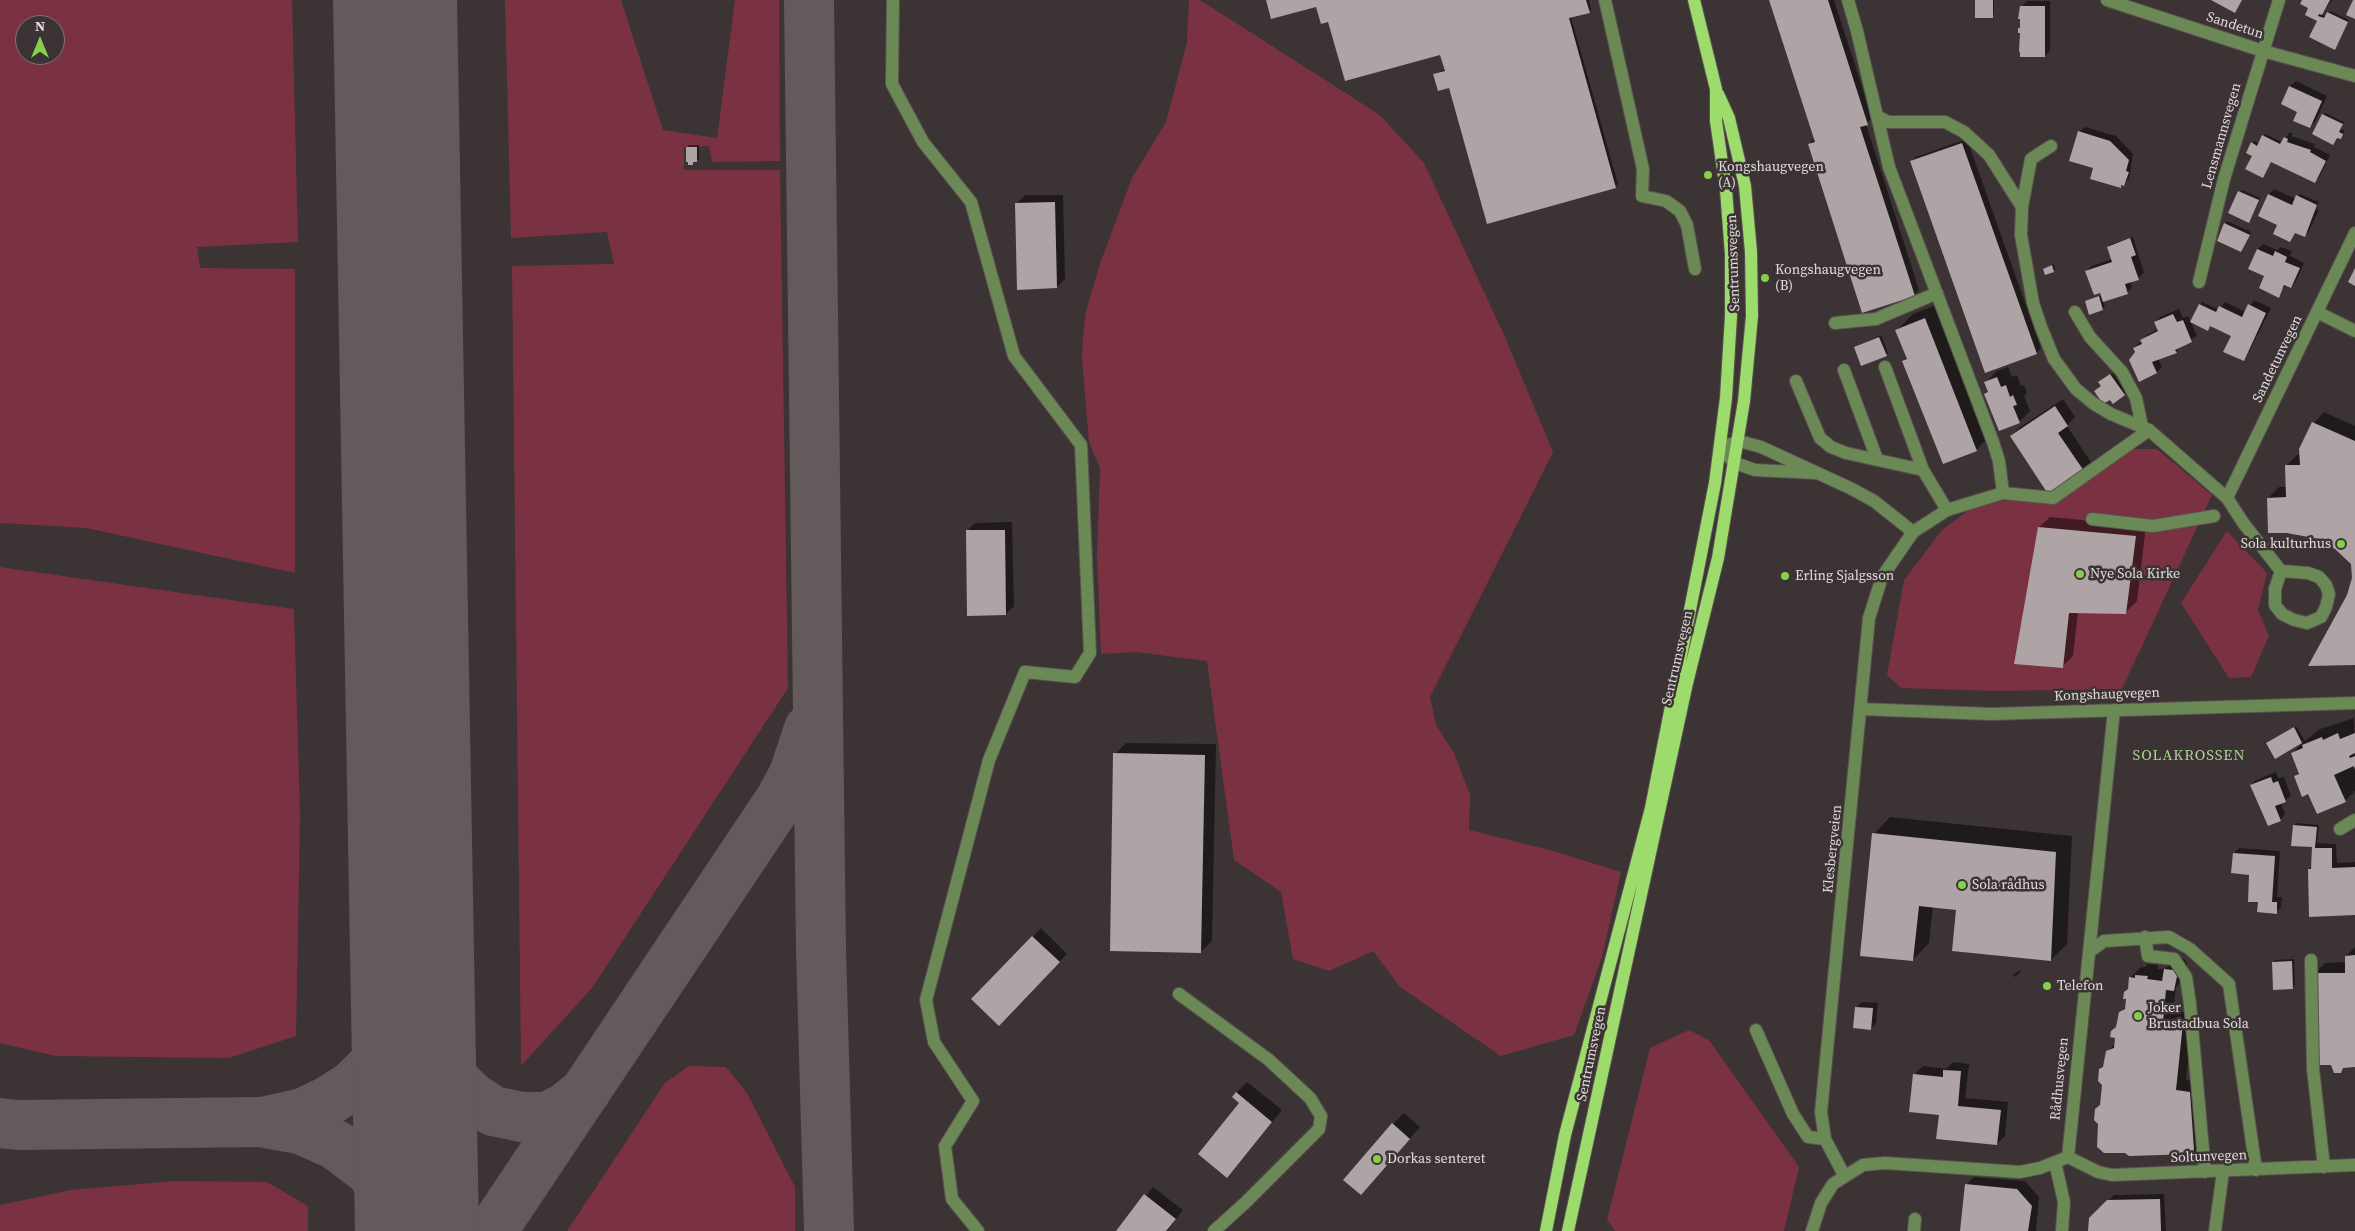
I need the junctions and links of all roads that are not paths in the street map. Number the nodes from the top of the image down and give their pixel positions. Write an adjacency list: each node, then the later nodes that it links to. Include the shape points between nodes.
1 (893, 0): 57 (street, via 892,84 923,142 971,202 1014,356 1081,445 1090,653 1075,677 1025,672 989,760 926,1000 934,1042 973,1101 945,1146 952,1199)
2 (1605, 0): 14 (street, via 1643,169 1642,196 1666,201 1680,211 1687,225)
3 (1694, 0): 9 (main road, Sentrumsvegen)
4 (1848, 0): 10 (street)
5 (2108, 0): 7 (street, Sandetun)
6 (2279, 0): 7 (street, Lensmannsvegen)
7 (2263, 51): 8 (street, Sandetun); 15 (street, Lensmannsvegen, via 2224,179)
8 (2355, 76)
9 (1716, 90): 25 (main road, Sentrumsvegen, via 1729,118 1745,186 1751,252 1752,316); 26 (main road, Sentrumsvegen, via 1716,121 1732,254 1732,316)
10 (1877, 116): 12 (street, via 1888,122 1945,122 1964,132 1989,155); 16 (street, via 1889,167)
11 (2051, 146): 12 (street, via 2031,159)
12 (2022, 207): 24 (street, via 2021,235 2027,274 2041,327 2054,358 2076,390 2094,404)
13 (2355, 233): 18 (street, Sandetunvegen)
14 (1695, 270)
15 (2200, 282)
16 (1937, 293): 19 (street, via 1876,319); 31 (street, via 1999,461)
17 (2075, 312): 24 (street, via 2090,337 2122,372 2136,398)
18 (2317, 312): 20 (street); 32 (street, Sandetunvegen)
19 (1835, 323)
20 (2355, 331)
21 (1884, 367): 29 (street)
22 (1844, 370): 27 (street)
23 (1796, 381): 27 (street, via 1820,438 1838,450)
24 (2146, 428): 31 (street, via 2053,498); 32 (street)
25 (1739, 441): 26 (street); 28 (main road, Sentrumsvegen); 30 (street, via 1761,447)
26 (1720, 448): 28 (street); 59 (main road, Sentrumsvegen, via 1651,808 1565,1135)
27 (1877, 459): 29 (street)
28 (1735, 463): 30 (street, via 1755,470); 60 (main road, Sentrumsvegen, via 1718,558 1687,683)
29 (1923, 470): 33 (street)
30 (1816, 473): 36 (street, via 1874,502)
31 (2003, 493): 33 (street)
32 (2227, 498): 37 (street)
33 (1947, 510): 36 (street)
34 (2214, 516): 35 (street, via 2153,526)
35 (2092, 519)
36 (1913, 532): 39 (street, Klesbergveien, via 1882,577 1869,618)
37 (2281, 571): 37 (street, via 2275,589 2275,605 2282,614 2307,623 2320,617 2329,594 2326,585 2319,577 2308,573)
38 (2355, 702): 40 (street, Kongshaugvegen)
39 (1860, 709): 40 (street, Kongshaugvegen, via 1992,714); 48 (street, Klesbergveien, via 1823,1093)
40 (2114, 710): 44 (street, Rådhusvegen)
41 (2355, 820): 42 (street)
42 (2340, 829)
43 (2146, 937): 44 (street, via 2104,941); 53 (street, via 2169,937 2190,949 2229,984); 55 (street, via 2148,956 2174,959 2186,976)
44 (2089, 952): 49 (street, Rådhusvegen)
45 (2311, 960): 52 (street, via 2313,1069)
46 (1179, 994): 58 (street, via 1269,1060 1310,1098 1321,1116 1318,1129)
47 (1756, 1030): 48 (street, via 1793,1114 1808,1137)
48 (1825, 1139): 56 (street, Klesbergveien)
49 (2068, 1156): 50 (street); 55 (street, Soltunvegen, via 2098,1172 2112,1175)
50 (2055, 1162): 56 (street, via 2040,1168 2003,1172 1875,1162); 62 (street, via 2064,1202)
51 (2355, 1166): 52 (street, Soltunvegen)
52 (2324, 1167): 53 (street, Soltunvegen)
53 (2256, 1170): 54 (street, Soltunvegen)
54 (2223, 1171): 55 (street, Soltunvegen); 63 (street)
55 (2205, 1172)
56 (1844, 1175): 61 (street, via 1826,1194)
57 (978, 1231)
58 (1214, 1231)
59 (1546, 1231)
60 (1568, 1231)
61 (1812, 1231)
62 (2062, 1231)
63 (2215, 1231)

